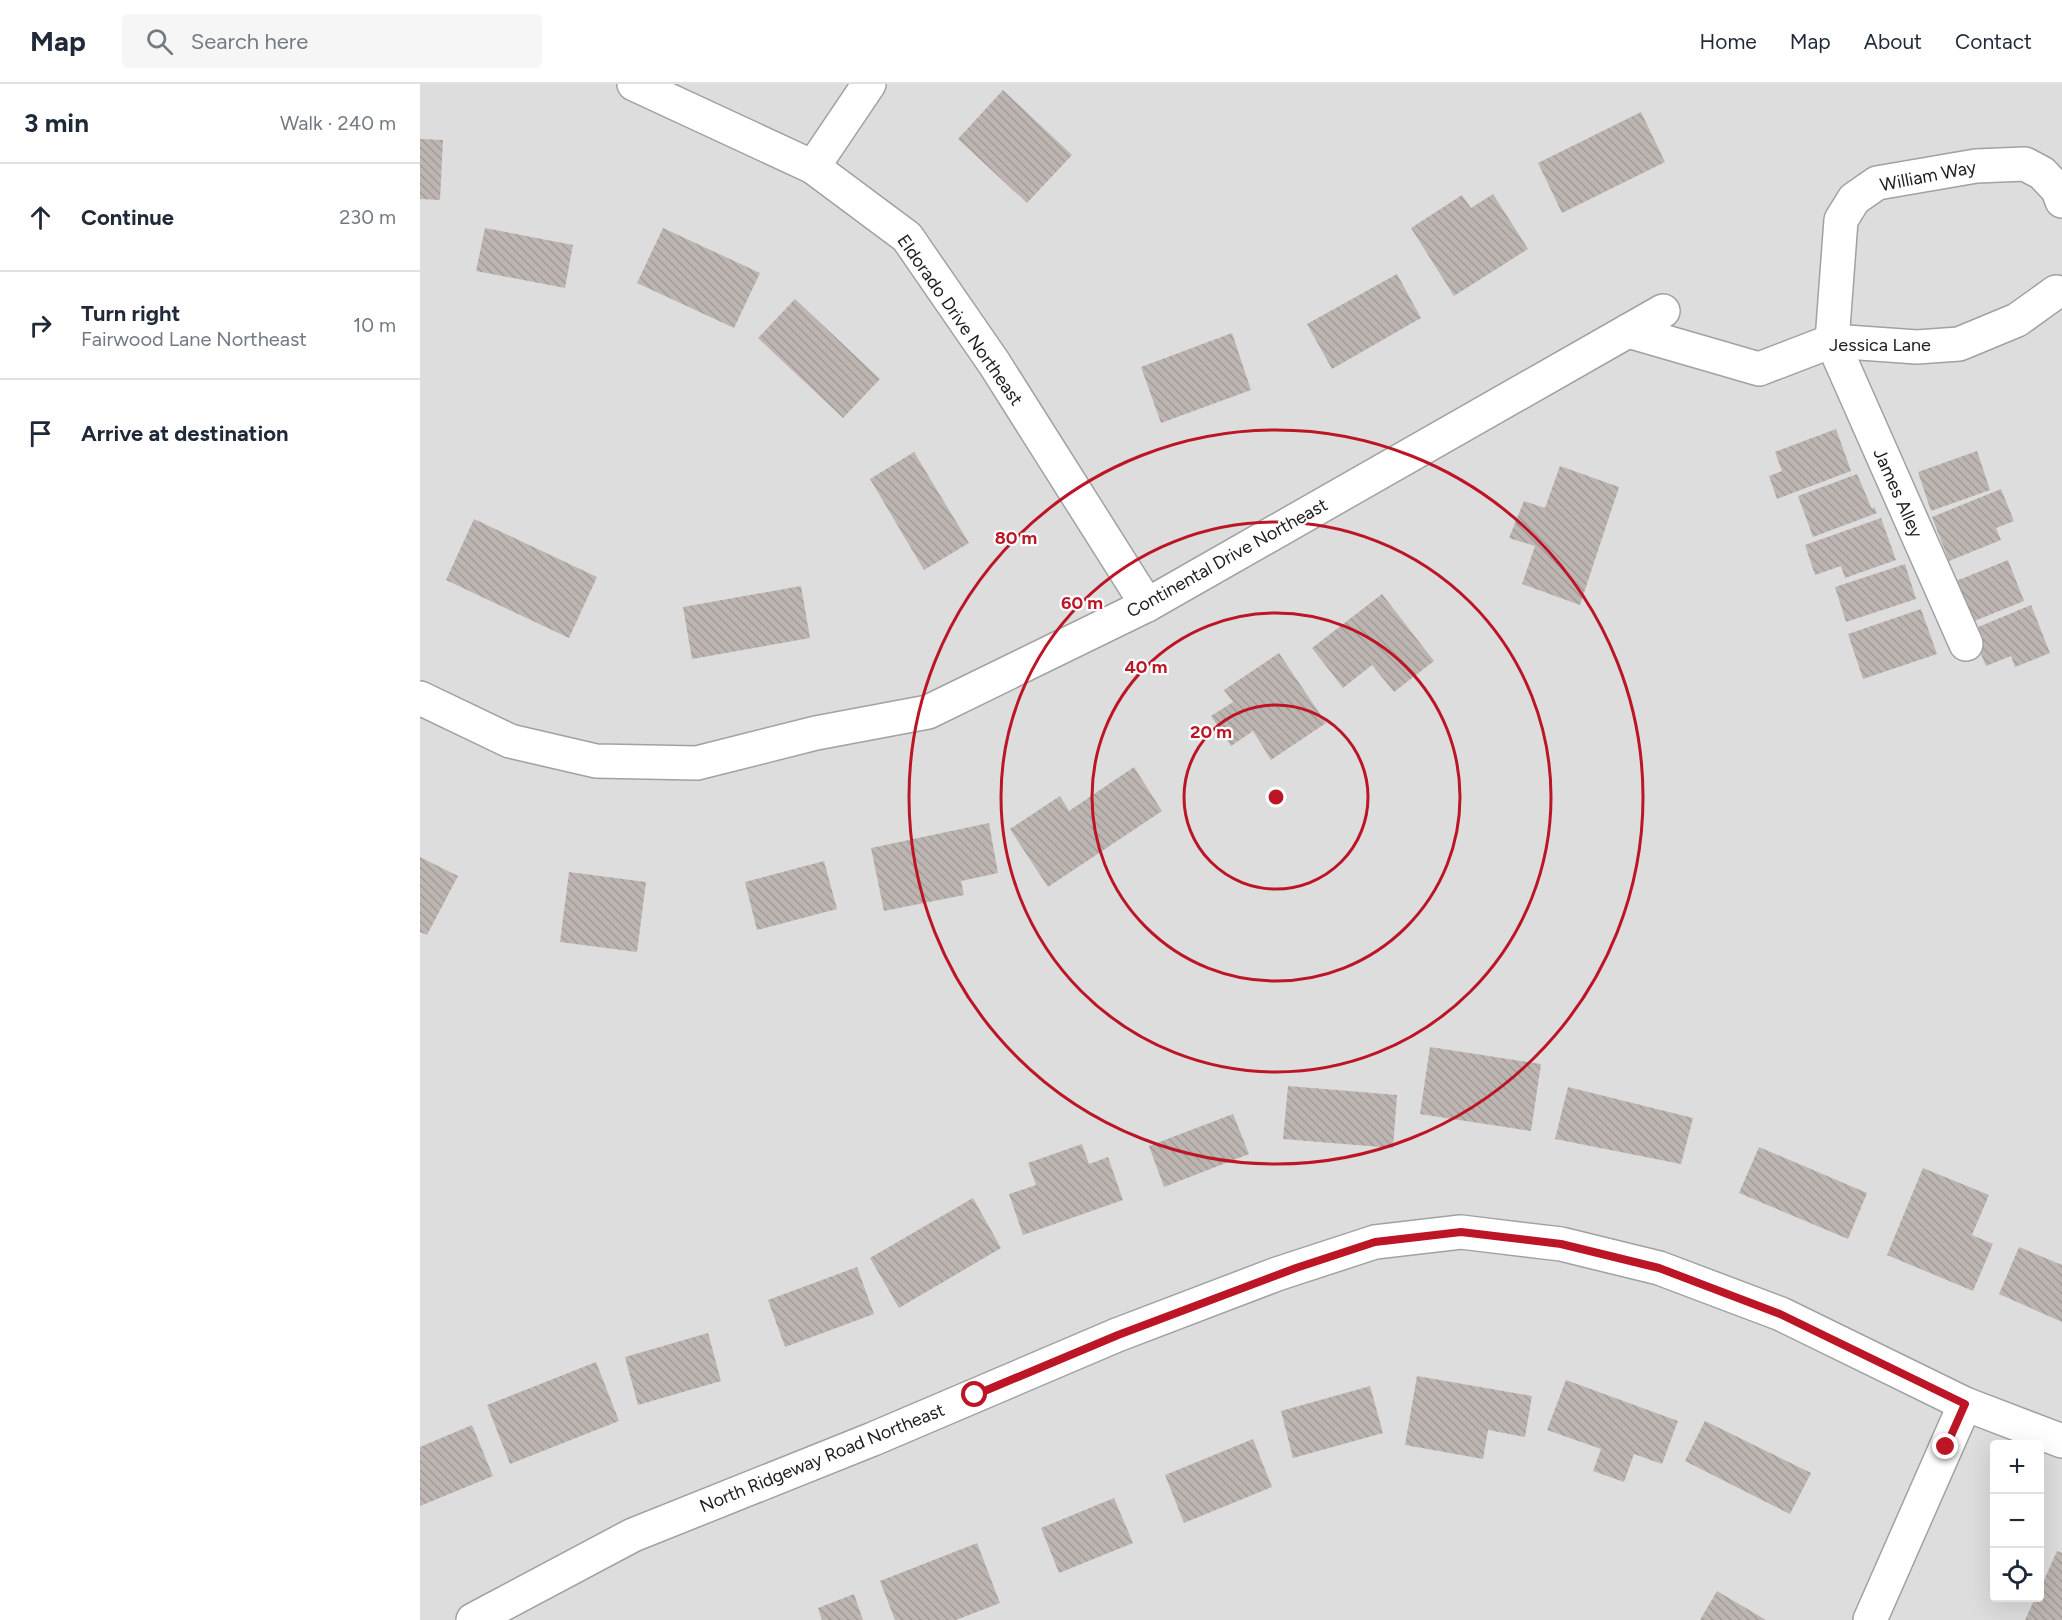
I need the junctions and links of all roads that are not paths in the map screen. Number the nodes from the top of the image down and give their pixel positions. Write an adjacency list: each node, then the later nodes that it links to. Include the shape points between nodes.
1 (634, 84): 3 (street, Eldorado Drive Northeast)
2 (869, 84): 3 (street)
3 (813, 167): 9 (street, Eldorado Drive Northeast, via 907,237 994,363)
4 (2062, 201): 8 (street, William Way, via 2058,190 2042,173 2025,164 1976,166 1877,183 1854,199 1841,220)
5 (2056, 292): 8 (street, Jessica Lane, via 2017,320 1959,344)
6 (1663, 311): 7 (street, Continental Drive Northeast)
7 (1628, 331): 8 (street, Jessica Lane, via 1759,369); 9 (street, Continental Drive Northeast)
8 (1832, 341): 10 (street, James Alley)
9 (1147, 605): 11 (street, Continental Drive Northeast, via 928,712 816,733 697,763 596,761 510,741)
10 (1966, 644)
11 (420, 698)
12 (1965, 1404): 13 (street, North Ridgeway Road Northeast); 14 (street, North Ridgeway Road Northeast, via 1780,1314 1659,1268 1561,1244 1461,1232 1375,1242 1118,1335 633,1535); 15 (street)
13 (2062, 1441)
14 (473, 1620)
15 (1870, 1620)

